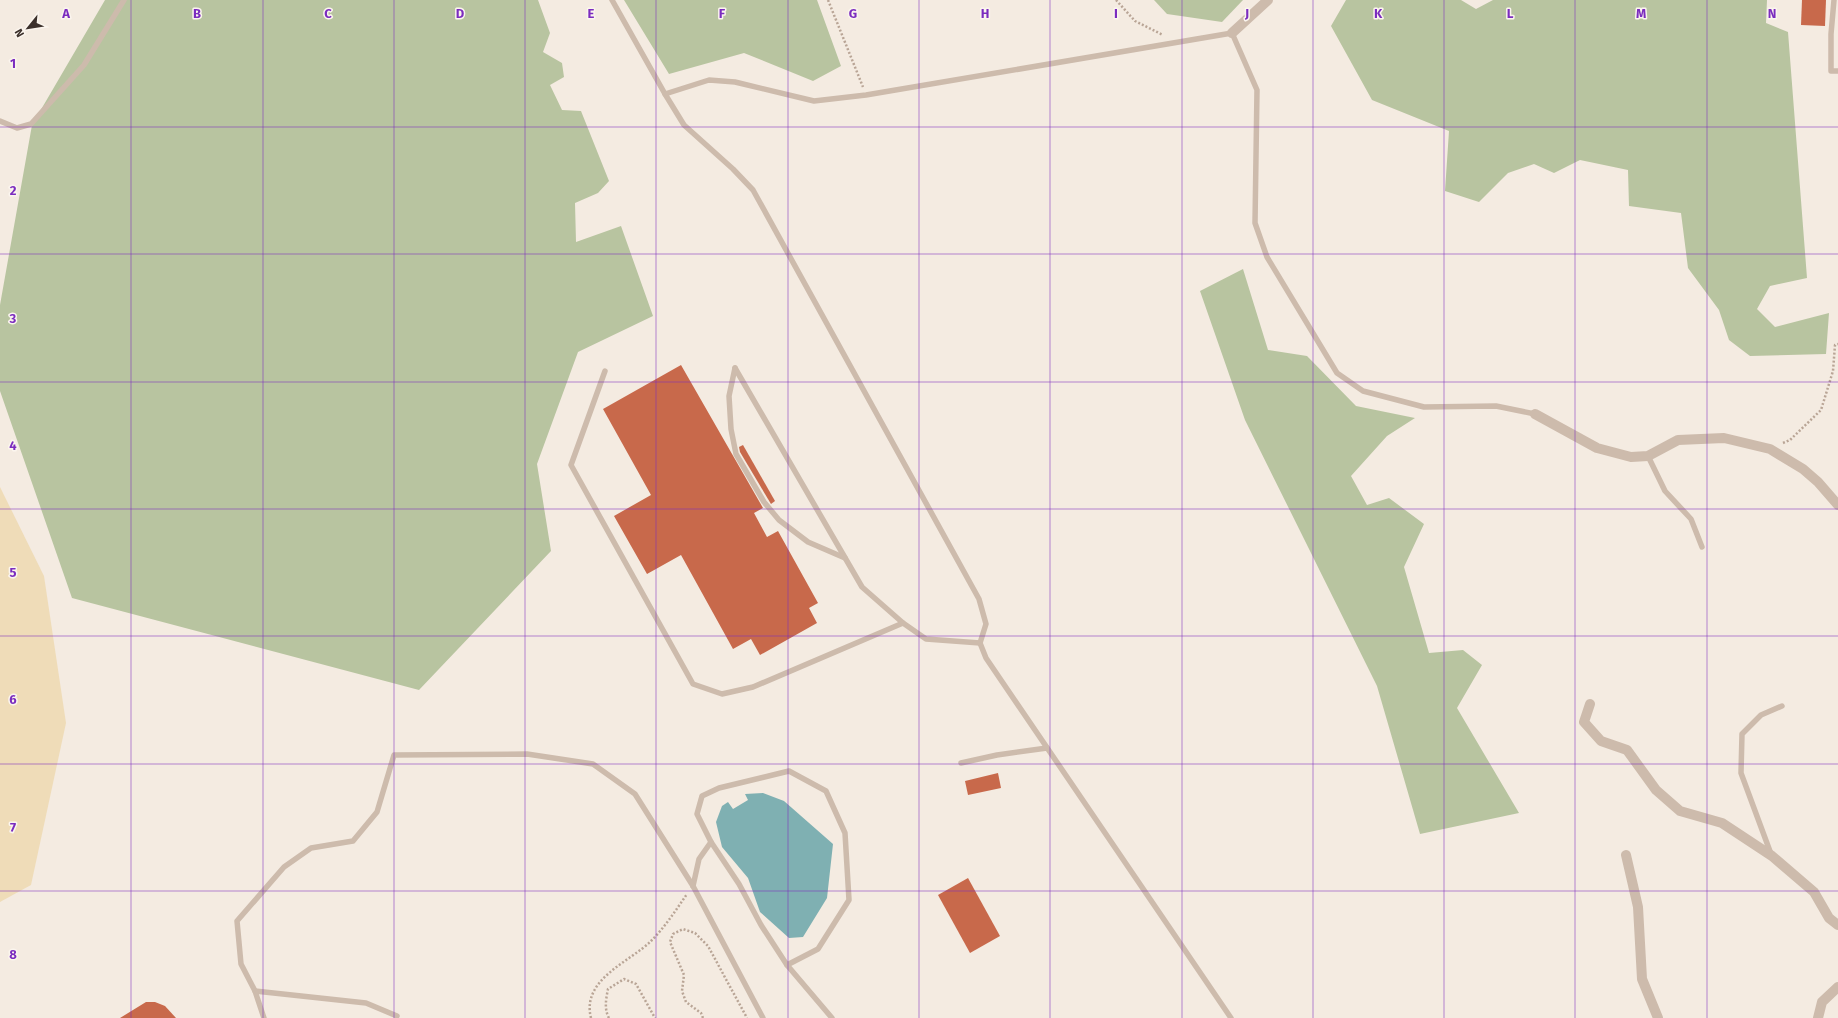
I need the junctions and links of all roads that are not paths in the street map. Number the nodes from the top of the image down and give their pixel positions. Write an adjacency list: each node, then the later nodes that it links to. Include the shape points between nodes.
1 (124, 0): 8 (lane, via 84,65 31,124 17,128)
2 (612, 0): 7 (lane)
3 (1268, 0): 5 (street)
4 (1834, 0): 6 (lane, via 1831,71)
5 (1232, 33): 7 (lane, via 866,95 814,101 735,82 709,80); 10 (lane, via 1257,90 1255,223 1268,258 1337,373 1362,391 1424,407 1496,406)
6 (1838, 71)
7 (665, 94): 16 (lane, via 684,126 753,190 979,599 986,624)
8 (0, 121)
9 (605, 371): 15 (lane, via 571,465 693,684 722,694 753,686)
10 (1535, 414): 11 (street, via 1597,448 1631,457)
11 (1648, 456): 12 (street, via 1678,440 1724,438 1770,449 1803,469); 13 (lane, via 1665,491 1691,518)
12 (1838, 504)
13 (1702, 547)
14 (845, 558): 14 (lane, via 747,388 735,368 729,396 736,454 764,502 779,520 808,542); 15 (lane, via 862,587)
15 (903, 623): 16 (lane, via 926,639)
16 (980, 643): 19 (lane, via 986,658)
17 (1590, 704): 23 (street, via 1584,722 1601,740 1627,750 1656,790 1680,811 1722,823)
18 (1782, 706): 23 (lane, via 1761,715 1742,734 1741,774)
19 (1047, 748): 20 (lane); 33 (lane)
20 (962, 763)
21 (711, 842): 24 (lane, via 699,859); 26 (lane); 26 (lane, via 697,814 702,796 719,788 789,771 826,792 845,833 849,900 818,949)
22 (1626, 855): 34 (street, via 1638,907 1642,979)
23 (1772, 856): 25 (street, via 1814,892 1829,918)
24 (693, 886): 28 (lane, via 634,794 593,764 527,754 394,755 377,812 353,841 311,848 284,867 238,921 241,964); 31 (lane)
25 (1838, 926)
26 (788, 965): 32 (lane)
27 (1838, 986): 35 (street, via 1822,1002)
28 (254, 991): 29 (lane, via 366,1003); 30 (lane)
29 (397, 1016)
30 (264, 1018)
31 (763, 1018)
32 (832, 1018)
33 (1231, 1018)
34 (1658, 1018)
35 (1818, 1018)

